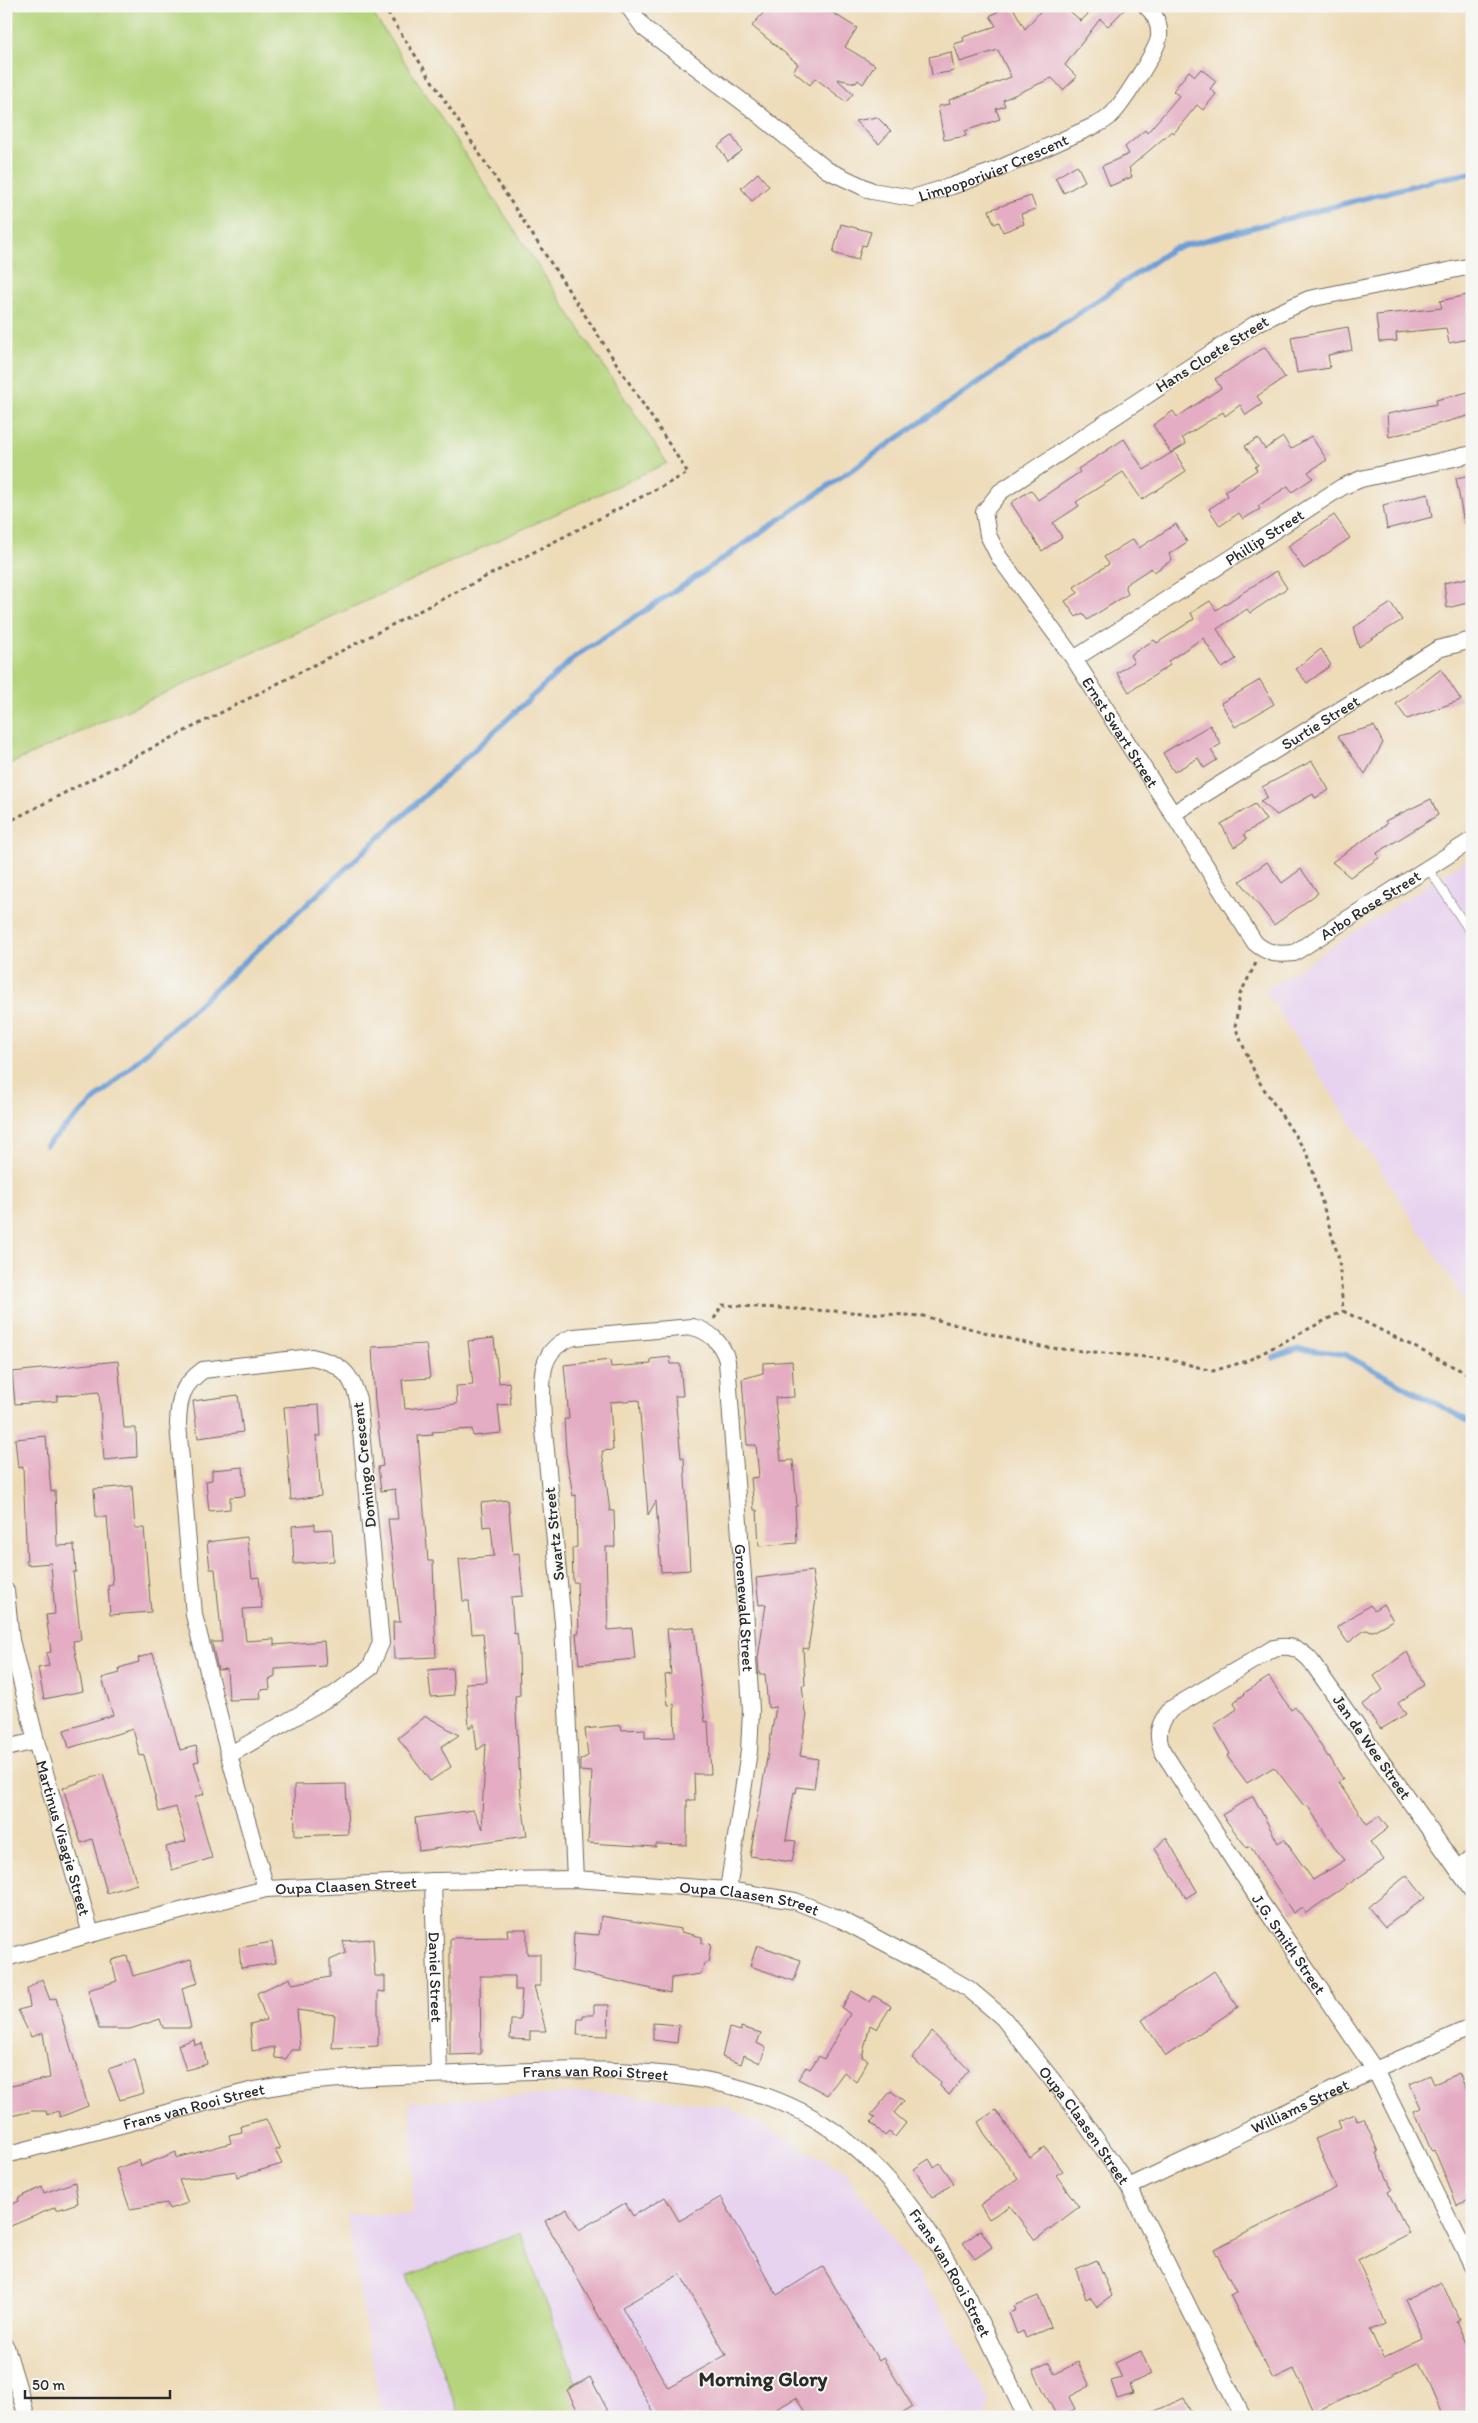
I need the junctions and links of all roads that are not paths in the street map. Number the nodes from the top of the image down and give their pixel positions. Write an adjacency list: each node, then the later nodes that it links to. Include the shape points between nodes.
1 (628, 6): 2 (street, Limpoporivier Crescent, via 644,28 827,170 872,191 912,198 994,171 1111,116 1136,81 1159,39 1153,12)
2 (1146, 6)
3 (1472, 266): 5 (street, Hans Cloete Street, via 1309,299 1282,310 1257,323 1000,492)
4 (1472, 454): 7 (street, Phillip Street, via 1361,479 1342,487)
5 (984, 512): 7 (street, Ernst Swart Street, via 988,534 998,557)
6 (1472, 640): 8 (street, Surtie Street, via 1438,649)
7 (1074, 659): 8 (street, Ernst Swart Street)
8 (1174, 813): 12 (street, Ernst Swart Street, via 1255,943)
9 (1472, 840): 10 (street, Arbo Rose Street)
10 (1428, 868): 11 (lane); 12 (street, Arbo Rose Street, via 1294,953 1272,954)
11 (1472, 936)
12 (1264, 950)
13 (706, 1332): 21 (street, Swartz Street, via 692,1327 675,1327 574,1337 561,1341 549,1352 545,1363 543,1420 563,1623); 24 (street, Groenewald Street, via 724,1350 727,1361 751,1711 749,1751)
14 (6, 1591): 16 (street, Martinus Visagie Street, via 11,1640)
15 (1251, 1660): 20 (street, Jan de Wee Street, via 1282,1646 1293,1647 1307,1657); 29 (street, J.G. Smith Street, via 1171,1709 1161,1722 1158,1742 1258,1898)
16 (36, 1741): 17 (street, Martinus Visagie Street); 26 (street, Martinus Visagie Street)
17 (6, 1748)
18 (229, 1755): 18 (street, Domingo Crescent, via 194,1615 179,1404 190,1380 203,1370 312,1357 330,1361 350,1378 358,1399 381,1644 370,1668 335,1694); 23 (street, Domingo Crescent)
19 (1472, 1858): 20 (street)
20 (1457, 1868): 25 (street, Jan de Wee Street)
21 (575, 1879): 22 (street, Oupa Claasen Street); 24 (street, Oupa Claasen Street)
22 (433, 1881): 23 (street, Oupa Claasen Street); 30 (street, Daniel Street)
23 (266, 1888): 26 (street, Oupa Claasen Street)
24 (728, 1890): 32 (street, Oupa Claasen Street, via 796,1901 842,1920 970,1989 1003,2018 1034,2056 1076,2110)
25 (1472, 1890)
26 (91, 1934): 27 (street, Oupa Claasen Street)
27 (6, 1958)
28 (1472, 2027): 29 (street, Williams Street)
29 (1375, 2070): 32 (street, Williams Street); 33 (street, J.G. Smith Street)
30 (439, 2074): 31 (street, Frans van Rooi Street, via 286,2084); 36 (street, Frans van Rooi Street, via 557,2070 685,2078 733,2086 809,2114 844,2138 888,2180 919,2218 950,2262)
31 (6, 2156)
32 (1129, 2188): 37 (street, Oupa Claasen Street)
33 (1472, 2265)
34 (6, 2347): 35 (street)
35 (27, 2417)
36 (1026, 2417)
37 (1243, 2417)

